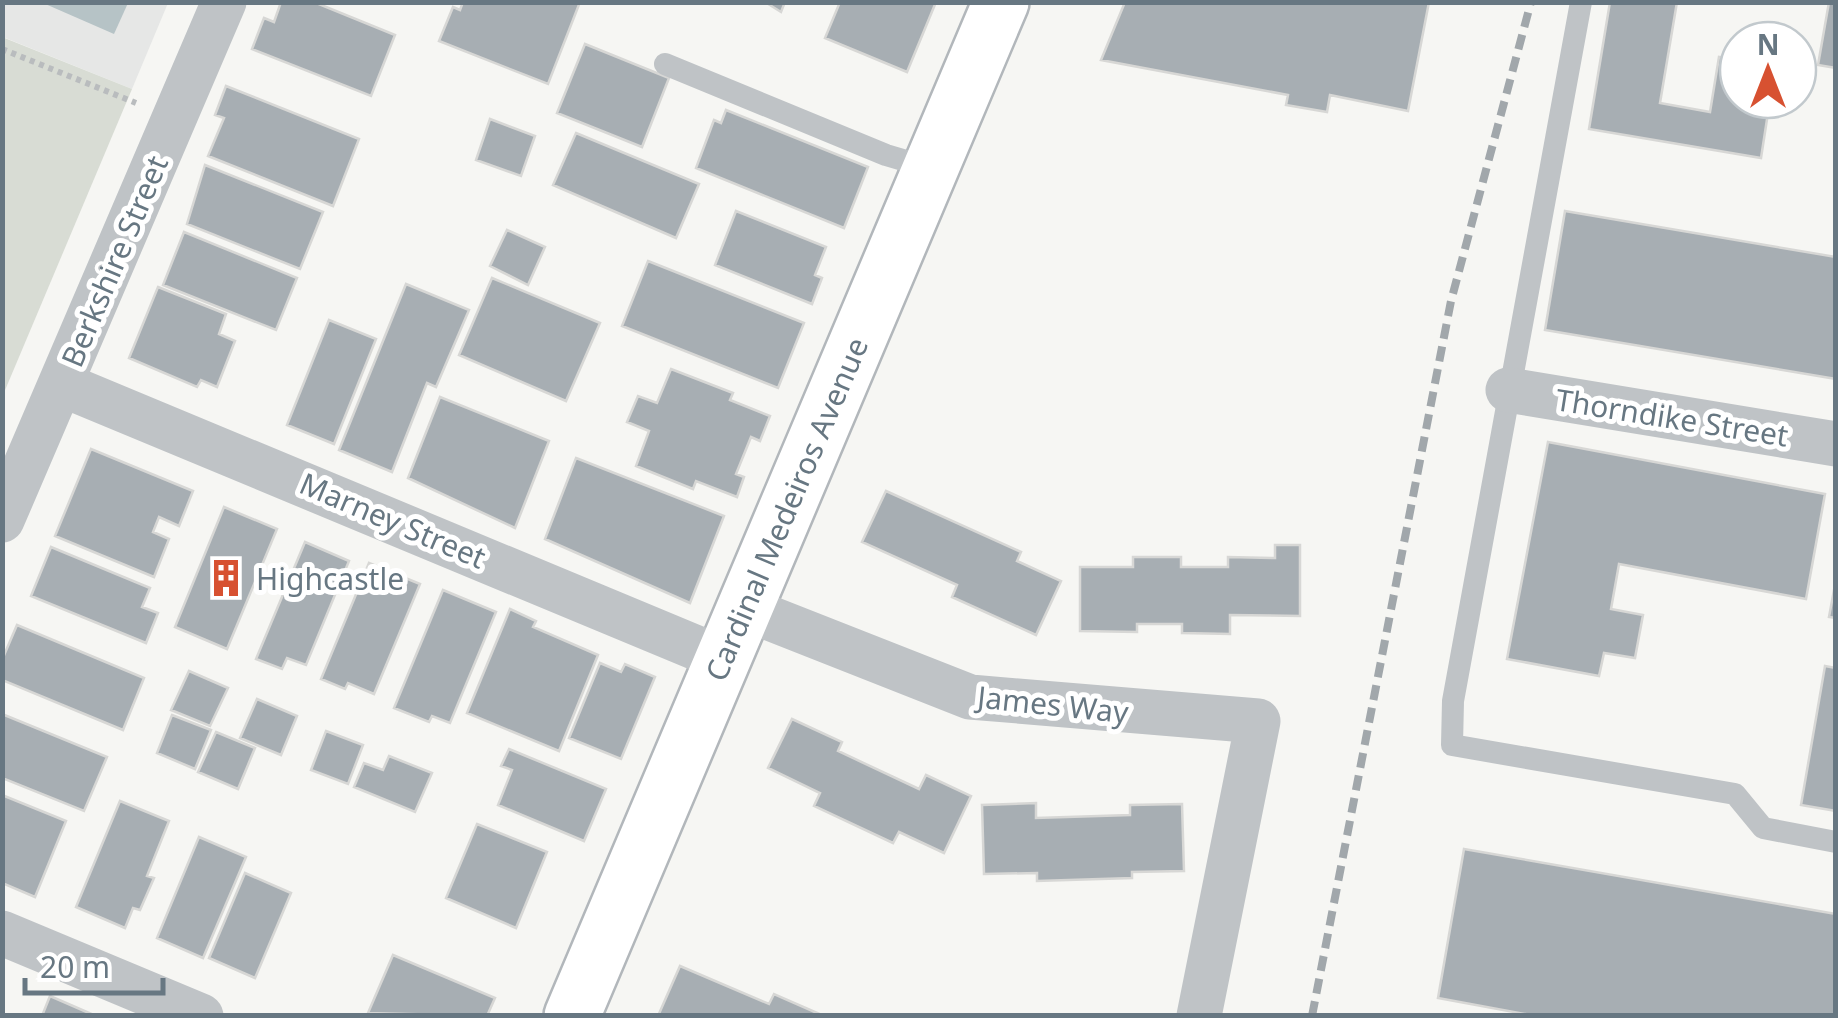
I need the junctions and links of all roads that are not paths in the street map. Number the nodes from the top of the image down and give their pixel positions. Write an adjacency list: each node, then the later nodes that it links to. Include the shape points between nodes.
1 (224, 2): 6 (street, Berkshire Street)
2 (1001, 2): 5 (main road, Cardinal Medeiros Avenue)
3 (1581, 2): 7 (lane)
4 (666, 64): 5 (lane)
5 (930, 168): 10 (main road, Cardinal Medeiros Avenue)
6 (61, 384): 9 (street, Berkshire Street); 11 (street, Marney Street)
7 (1508, 390): 8 (street, Thorndike Street); 12 (lane, via 1453,701 1452,744 1735,794 1763,828)
8 (1836, 444)
9 (2, 520)
10 (744, 608): 11 (main road, Cardinal Medeiros Avenue); 16 (street, James Way, via 970,697 1258,721)
11 (723, 659): 15 (main road, Cardinal Medeiros Avenue)
12 (1836, 842)
13 (2, 934): 14 (street)
14 (201, 1016)
15 (572, 1016)
16 (1199, 1016)

